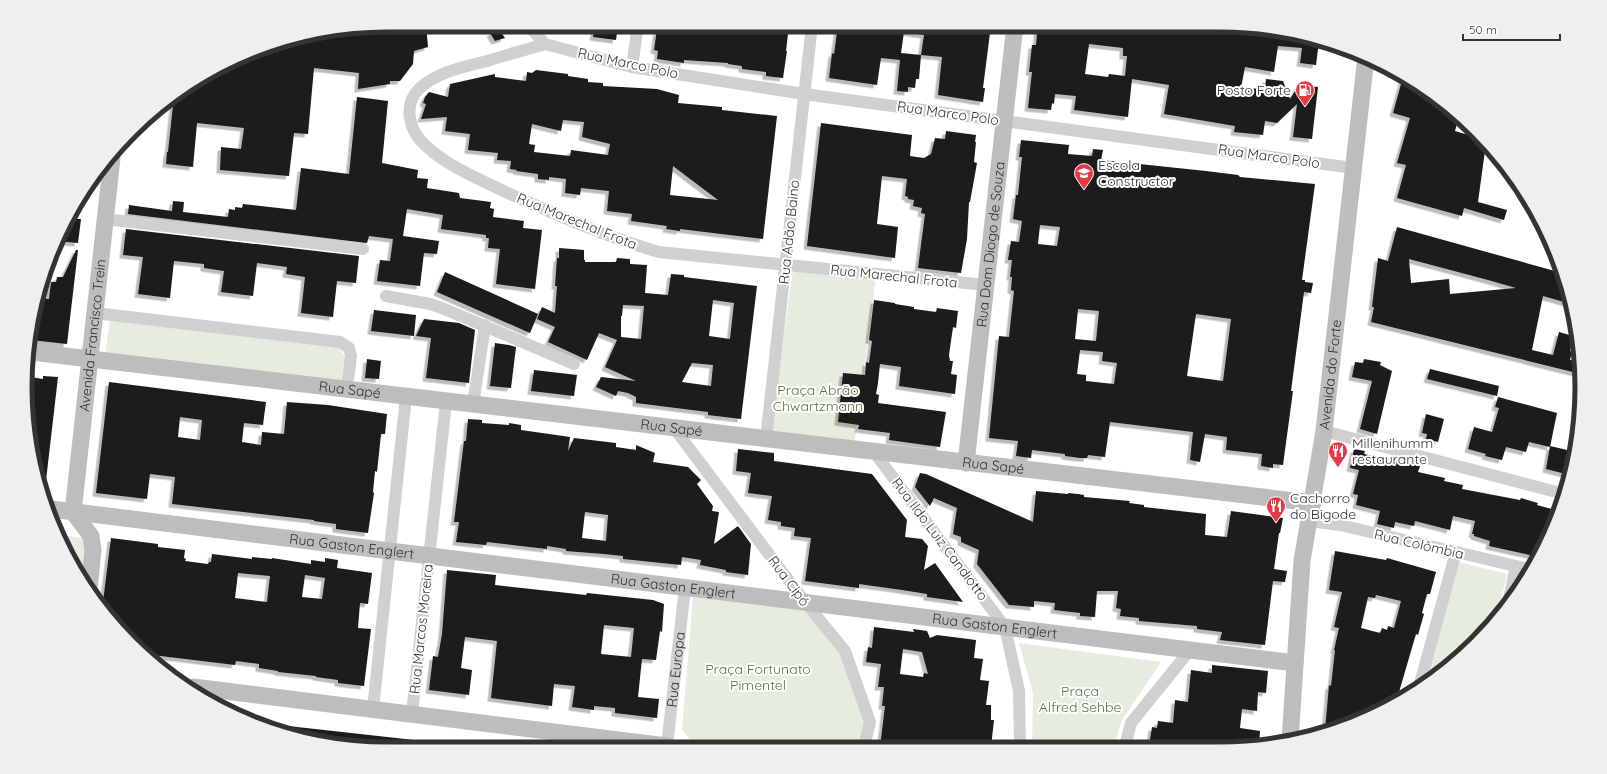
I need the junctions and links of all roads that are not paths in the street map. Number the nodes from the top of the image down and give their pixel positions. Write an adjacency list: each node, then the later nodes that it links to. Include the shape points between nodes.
1 (534, 32): 5 (street)
2 (637, 32): 7 (street)
3 (811, 32): 8 (street, Rua Adão Baino)
4 (1014, 32): 9 (street, Rua Dom Diogo de Souza)
5 (545, 44): 7 (street, Rua Marco Polo); 14 (street, Rua Marechal Frota, via 455,70 431,80 420,88 412,98 409,110 410,123 425,146 467,174 611,237 659,252)
6 (1365, 63): 11 (street, Avenida do Forte)
7 (632, 67): 8 (street, Rua Marco Polo)
8 (804, 94): 9 (street, Rua Marco Polo); 14 (street, Rua Adão Baino)
9 (1004, 120): 11 (street, Rua Marco Polo); 15 (street, Rua Dom Diogo de Souza)
10 (111, 163): 12 (street, Avenida Francisco Trein)
11 (1353, 168): 27 (street, Avenida do Forte)
12 (105, 219): 13 (street); 17 (street, Avenida Francisco Trein)
13 (363, 249)
14 (785, 265): 15 (street, Rua Marechal Frota); 28 (street, Rua Adão Baino)
15 (986, 285): 30 (street, Rua Dom Diogo de Souza)
16 (386, 296): 18 (street, via 430,304)
17 (95, 313): 20 (street, Avenida Francisco Trein); 22 (street, via 340,342 348,348 351,356)
18 (485, 325): 21 (street); 25 (street)
19 (34, 352): 20 (street, Rua Sapé)
20 (90, 360): 22 (street, Rua Sapé); 34 (street, Avenida Francisco Trein)
21 (574, 364)
22 (347, 390): 23 (street, Rua Sapé)
23 (406, 397): 24 (street, Rua Sapé); 37 (street)
24 (446, 402): 25 (street, Rua Sapé); 39 (street, Rua Marcos Moreira)
25 (473, 405): 26 (street, Rua Sapé)
26 (674, 428): 28 (street, Rua Sapé); 45 (street, Rua Cipó)
27 (1324, 430): 31 (street); 32 (street, Avenida do Forte)
28 (766, 439): 29 (street, Rua Sapé)
29 (874, 452): 30 (street, Rua Sapé); 46 (street, Rua Ildo Luiz Candiotto)
30 (966, 463): 32 (street, Rua Sapé)
31 (1559, 493)
32 (1312, 503): 35 (street, Avenida do Forte)
33 (54, 510): 34 (street, Rua Gaston Englert)
34 (73, 512): 36 (street); 37 (street, Rua Gaston Englert); 42 (street, via 90,536 93,550)
35 (1309, 521): 38 (street, Rua Colômbia, via 1340,525); 48 (street, Avenida do Forte, via 1302,561)
36 (59, 522)
37 (390, 551): 39 (street, Rua Gaston Englert); 51 (street)
38 (1456, 552): 40 (street, Rua Colômbia); 49 (street)
39 (429, 556): 43 (street, Rua Gaston Englert); 52 (street, Rua Marcos Moreira)
40 (1516, 566): 41 (street, Rua Colômbia); 44 (street)
41 (1525, 568)
42 (90, 581)
43 (685, 588): 45 (street, Rua Gaston Englert); 55 (street, Rua Europa)
44 (1511, 590)
45 (805, 602): 46 (street, Rua Gaston Englert); 56 (street, Rua Cipó, via 845,651 870,722)
46 (1005, 627): 47 (street, Rua Gaston Englert); 57 (street, via 1019,691)
47 (1190, 650): 48 (street, Rua Gaston Englert); 58 (street, via 1131,723)
48 (1295, 663): 53 (street, Avenida do Forte)
49 (1420, 680)
50 (212, 694): 51 (street)
51 (373, 709): 52 (street)
52 (412, 714): 54 (street)
53 (1290, 735)
54 (630, 742)
55 (670, 742)
56 (865, 742)
57 (1020, 742)
58 (1126, 742)

